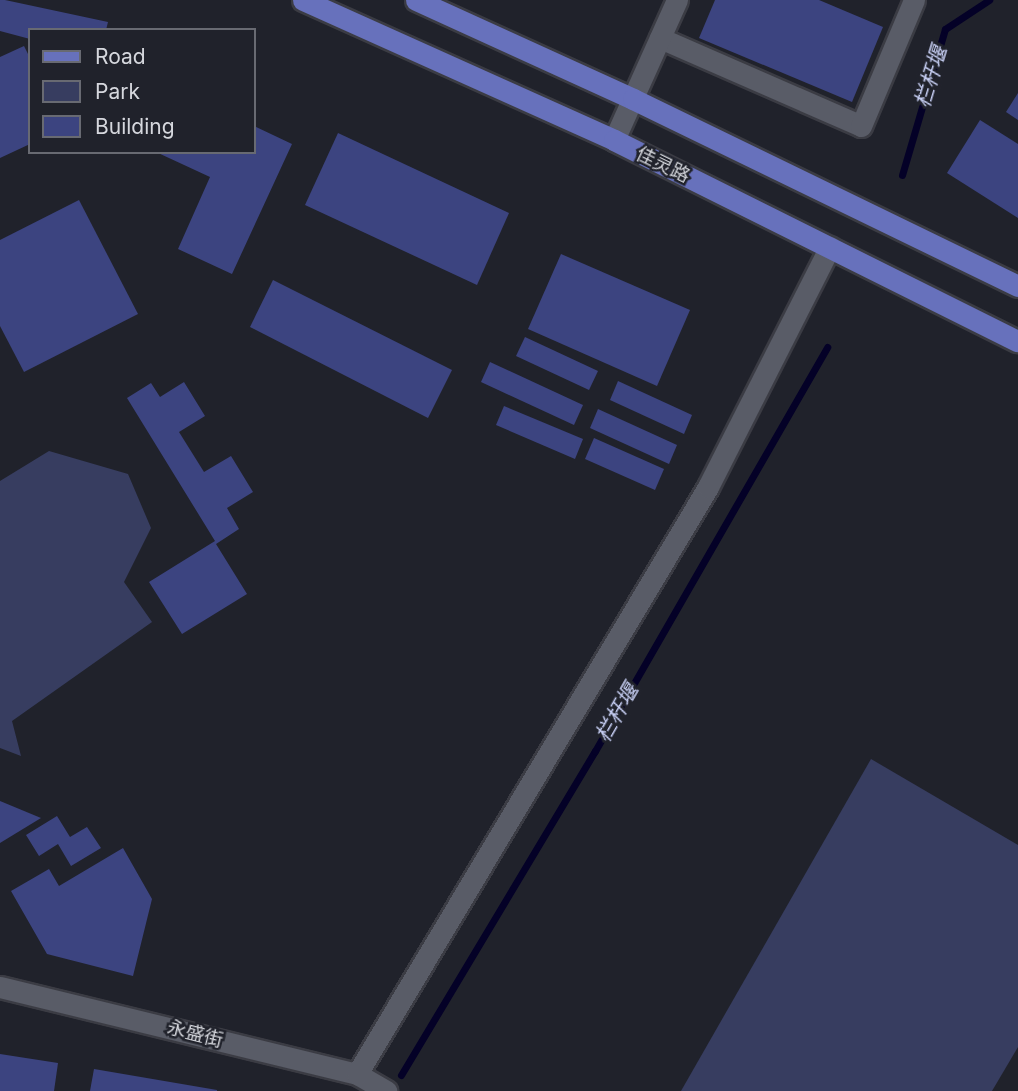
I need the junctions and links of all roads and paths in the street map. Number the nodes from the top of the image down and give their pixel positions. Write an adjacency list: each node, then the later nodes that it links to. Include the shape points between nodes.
1 (303, 0): 7 (main road, 佳灵路)
2 (416, 0): 6 (main road)
3 (677, 0): 5 (street)
4 (914, 0): 5 (street, via 861,126)
5 (660, 38): 6 (street)
6 (633, 99): 7 (street); 9 (main road)
7 (614, 140): 8 (main road, 佳灵路)
8 (830, 247): 10 (main road, 佳灵路); 12 (street, via 708,487)
9 (1018, 286)
10 (1018, 341)
11 (0, 987): 12 (street, 永盛街)
12 (357, 1074): 13 (street, 永盛街)
13 (387, 1091)

